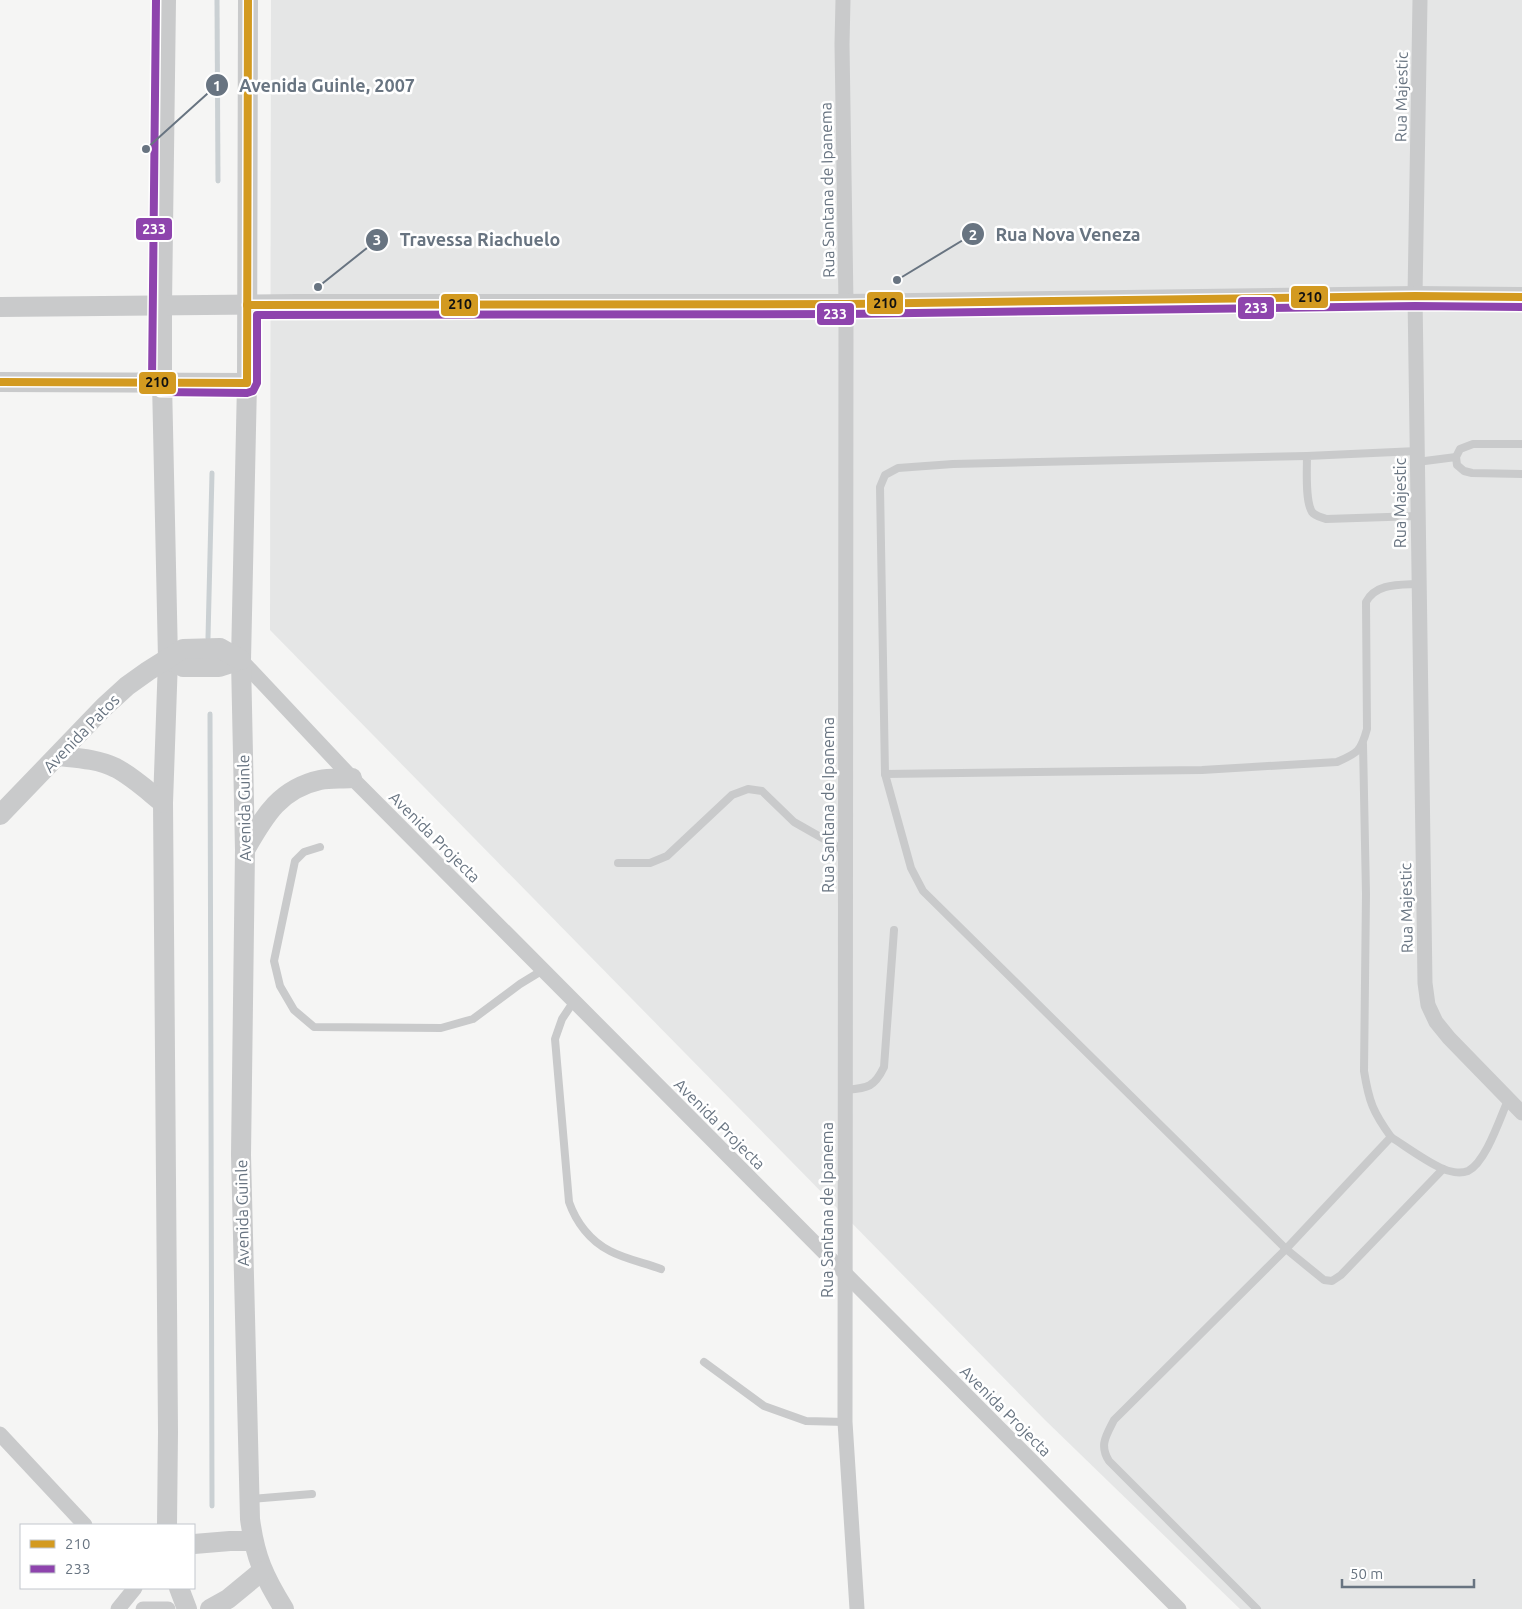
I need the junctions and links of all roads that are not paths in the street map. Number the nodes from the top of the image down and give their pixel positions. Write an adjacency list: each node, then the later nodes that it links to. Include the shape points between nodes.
1 (166, 0): 8 (street)
2 (248, 0): 9 (street, Avenida Guinle)
3 (843, 0): 7 (street, Rua Santana de Ipanema)
4 (1420, 0): 5 (street, Rua Majestic)
5 (1415, 296): 6 (street); 7 (street); 16 (street, Rua Majestic)
6 (1522, 297)
7 (846, 304): 9 (street); 31 (street, Rua Santana de Ipanema)
8 (162, 305): 9 (street); 10 (street); 12 (street)
9 (247, 305): 13 (street, Avenida Guinle)
10 (0, 307)
11 (0, 382): 12 (street)
12 (162, 382): 13 (street); 21 (street)
13 (247, 383): 22 (street, Avenida Guinle)
14 (1522, 444): 17 (lane, via 1474,444 1460,449)
15 (1307, 456): 16 (lane); 19 (lane, via 1309,502 1312,512 1318,516 1326,519); 25 (lane, via 953,464 898,468 885,475 880,487)
16 (1417, 456): 17 (lane); 19 (street, Rua Majestic)
17 (1456, 457): 18 (lane, via 1457,466 1464,471)
18 (1522, 474)
19 (1418, 516): 20 (street, Rua Majestic)
20 (1418, 584): 23 (lane, via 1379,588 1370,594 1366,602 1367,729); 37 (street, Rua Majestic, via 1424,973 1428,1005 1449,1038)
21 (168, 659): 22 (street, via 183,667 219,666); 24 (street, Avenida Patos, via 127,686); 27 (street)
22 (241, 660): 26 (street, Avenida Projecta); 30 (street, Avenida Guinle)
23 (1363, 744): 25 (lane, via 1353,755 1337,762 1202,770); 39 (lane, via 1366,894 1364,1071 1376,1116)
24 (58, 756): 27 (street, via 88,759 115,768); 28 (street, Avenida Patos)
25 (885, 774): 41 (lane, via 911,868 923,891)
26 (352, 778): 30 (street, via 321,780 299,787 278,801); 34 (street, Avenida Projecta)
27 (162, 803): 50 (street)
28 (0, 815)
29 (320, 847): 34 (lane, via 304,852 295,861 274,961 280,986 294,1010 314,1027 441,1028 474,1019)
30 (245, 850): 48 (street, Avenida Guinle, via 241,1154)
31 (845, 851): 32 (lane, via 794,822 762,791 748,789 732,795 666,856 650,863); 36 (street, Rua Santana de Ipanema)
32 (618, 863)
33 (894, 930): 36 (lane, via 884,1067 878,1080 868,1088)
34 (543, 970): 35 (street, Avenida Projecta)
35 (574, 1001): 42 (lane, via 562,1019 555,1039 569,1202 574,1216 587,1234 609,1251); 43 (street, Avenida Projecta)
36 (845, 1090): 43 (street, Rua Santana de Ipanema)
37 (1508, 1100): 38 (street); 40 (lane, via 1475,1166 1457,1172)
38 (1522, 1113)
39 (1391, 1138): 40 (lane); 41 (lane)
40 (1443, 1169): 41 (lane, via 1341,1276 1332,1281 1324,1280)
41 (1286, 1249): 64 (lane, via 1114,1420 1105,1437 1103,1451 1109,1461)
42 (661, 1269)
43 (844, 1274): 45 (street, Rua Santana de Ipanema); 63 (street, Avenida Projecta)
44 (704, 1362): 45 (lane, via 764,1406 806,1421)
45 (845, 1422): 62 (street, Rua Santana de Ipanema)
46 (0, 1434): 49 (street)
47 (312, 1494): 48 (lane)
48 (249, 1499): 51 (street, Avenida Guinle)
49 (84, 1524)
50 (167, 1524)
51 (253, 1542): 52 (street); 53 (street, Avenida Guinle)
52 (195, 1544)
53 (262, 1571): 60 (street, via 228,1599); 61 (street, Avenida Guinle)
54 (133, 1589): 56 (street)
55 (179, 1589): 59 (street)
56 (118, 1609)
57 (143, 1609): 58 (street)
58 (168, 1609)
59 (187, 1609)
60 (210, 1609)
61 (284, 1609)
62 (857, 1609)
63 (1179, 1609)
64 (1257, 1609)

